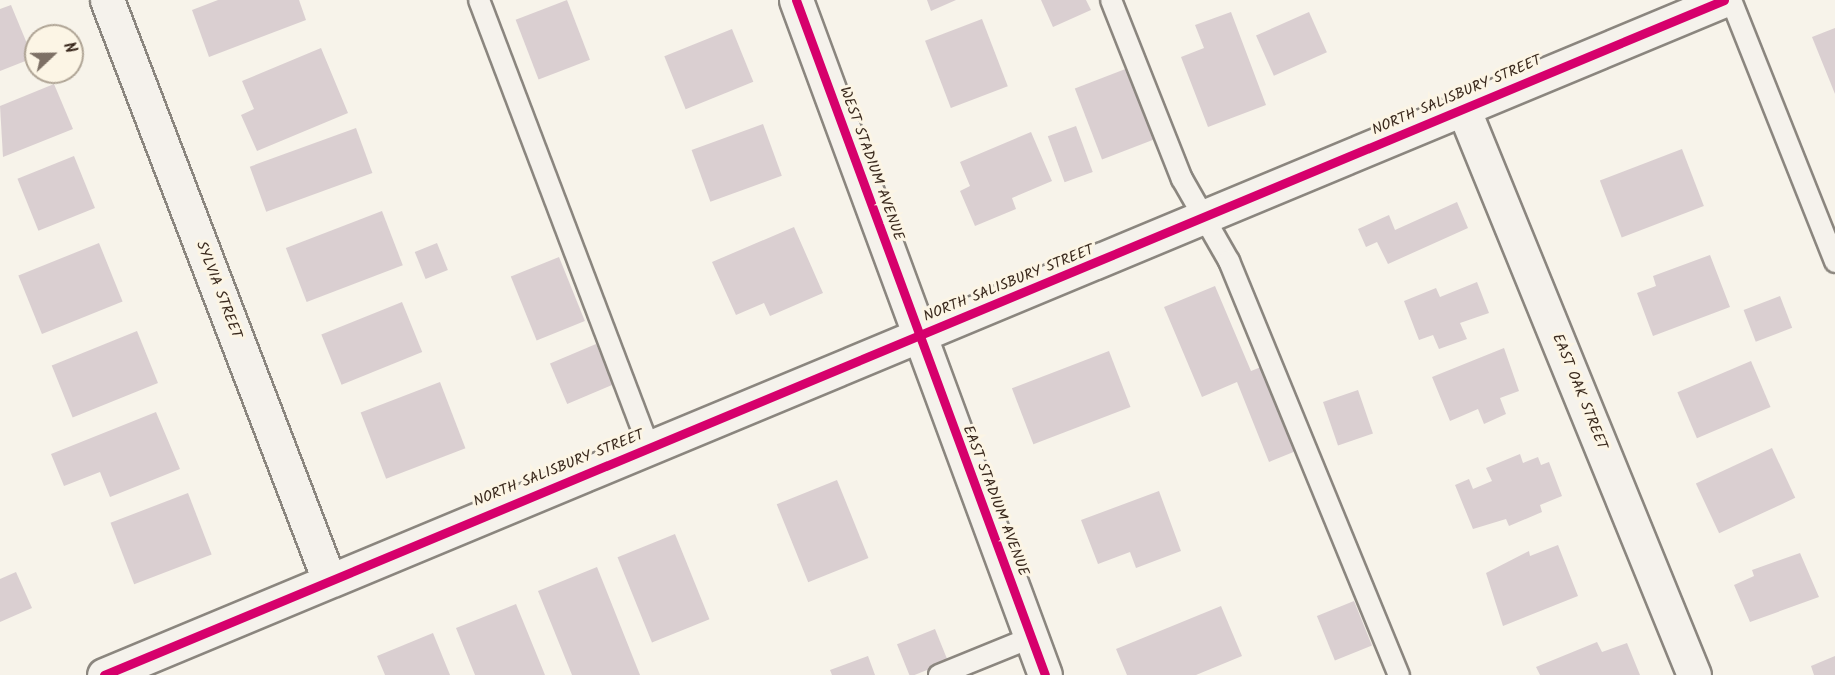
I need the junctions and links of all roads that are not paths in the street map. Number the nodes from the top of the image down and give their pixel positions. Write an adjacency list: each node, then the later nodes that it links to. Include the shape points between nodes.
1 (106, 0): 12 (street, SYLVIA STREET)
2 (479, 0): 11 (lane)
3 (796, 0): 10 (street, WEST STADIUM AVENUE)
4 (1111, 0): 8 (lane)
5 (1724, 0): 7 (street, NORTH SALISBURY STREET)
6 (1731, 0): 9 (lane)
7 (1463, 108): 8 (street, NORTH SALISBURY STREET); 18 (street, EAST OAK STREET)
8 (1205, 220): 10 (street, NORTH SALISBURY STREET); 17 (lane, via 1229,261)
9 (1835, 262)
10 (918, 338): 11 (street, NORTH SALISBURY STREET); 13 (street, EAST STADIUM AVENUE)
11 (649, 448): 12 (street, NORTH SALISBURY STREET)
12 (329, 580): 14 (street, NORTH SALISBURY STREET)
13 (1030, 638): 15 (lane); 16 (street, EAST STADIUM AVENUE)
14 (104, 675)
15 (939, 675)
16 (1045, 675)
17 (1399, 675)
18 (1694, 675)

